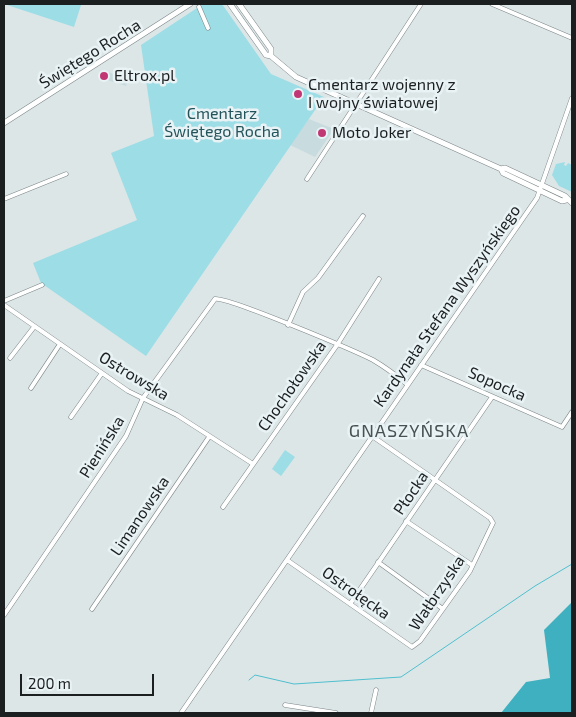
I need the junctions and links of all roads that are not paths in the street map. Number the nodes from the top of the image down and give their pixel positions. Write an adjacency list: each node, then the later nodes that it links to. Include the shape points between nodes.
1 (189, 4): 12 (main road, Świętego Rocha)
2 (230, 4): 9 (main road, via 261,49)
3 (239, 4): 9 (main road, via 272,49)
4 (421, 4): 11 (street)
5 (492, 4): 8 (street)
6 (199, 6): 7 (street)
7 (208, 28)
8 (572, 38)
9 (272, 56): 11 (main road, via 296,76)
10 (572, 98): 15 (street, Kardynała Stefana Wyszyńskiego)
11 (354, 104): 14 (street); 15 (main road, via 505,168)
12 (4, 123)
13 (66, 174): 16 (street)
14 (307, 179)
15 (541, 187): 17 (main road); 28 (street, Kardynała Stefana Wyszyńskiego, via 537,198)
16 (4, 199)
17 (572, 202)
18 (363, 216): 23 (street, via 322,273 303,292)
19 (379, 279): 26 (street, Chochołowska)
20 (42, 285): 21 (street)
21 (4, 301)
22 (4, 305): 24 (street, Ostrowska)
23 (288, 325): 26 (street); 33 (street, Pienińska, via 223,299 215,299)
24 (34, 326): 25 (street, Ostrowska); 27 (street)
25 (60, 344): 29 (street, Ostrowska); 31 (street)
26 (337, 345): 30 (street, via 372,360); 38 (street, Chochołowska)
27 (10, 358)
28 (421, 365): 30 (street, Kardynała Stefana Wyszyńskiego); 32 (street, Sopocka)
29 (102, 373): 33 (street, Ostrowska); 35 (street)
30 (408, 385): 36 (street, Kardynała Stefana Wyszyńskiego)
31 (31, 388)
32 (492, 396): 34 (street, Sopocka, via 562,426); 39 (street, Płocka)
33 (143, 398): 37 (street, Ostrowska, via 177,415); 48 (street, Pienińska, via 126,436)
34 (572, 412)
35 (71, 417)
36 (372, 436): 39 (street); 42 (street, Kardynała Stefana Wyszyńskiego)
37 (209, 437): 38 (street, Ostrowska); 46 (street, Limanowska)
38 (253, 464): 40 (street, Chochołowska)
39 (435, 479): 41 (street, Płocka); 44 (street, Wałbrzyska, via 493,523)
40 (223, 507)
41 (406, 521): 43 (street, Płocka); 44 (street)
42 (287, 560): 45 (street, Ostrołęcka); 52 (street, Kardynała Stefana Wyszyńskiego)
43 (378, 562): 45 (street, Płocka); 47 (street)
44 (472, 565): 47 (street, Wałbrzyska)
45 (350, 604): 49 (street, Ostrołęcka)
46 (92, 608)
47 (443, 609): 49 (street, Wałbrzyska)
48 (4, 616)
49 (412, 647)
50 (376, 690): 54 (street)
51 (286, 705): 53 (street)
52 (183, 713)
53 (336, 713)
54 (371, 713)

